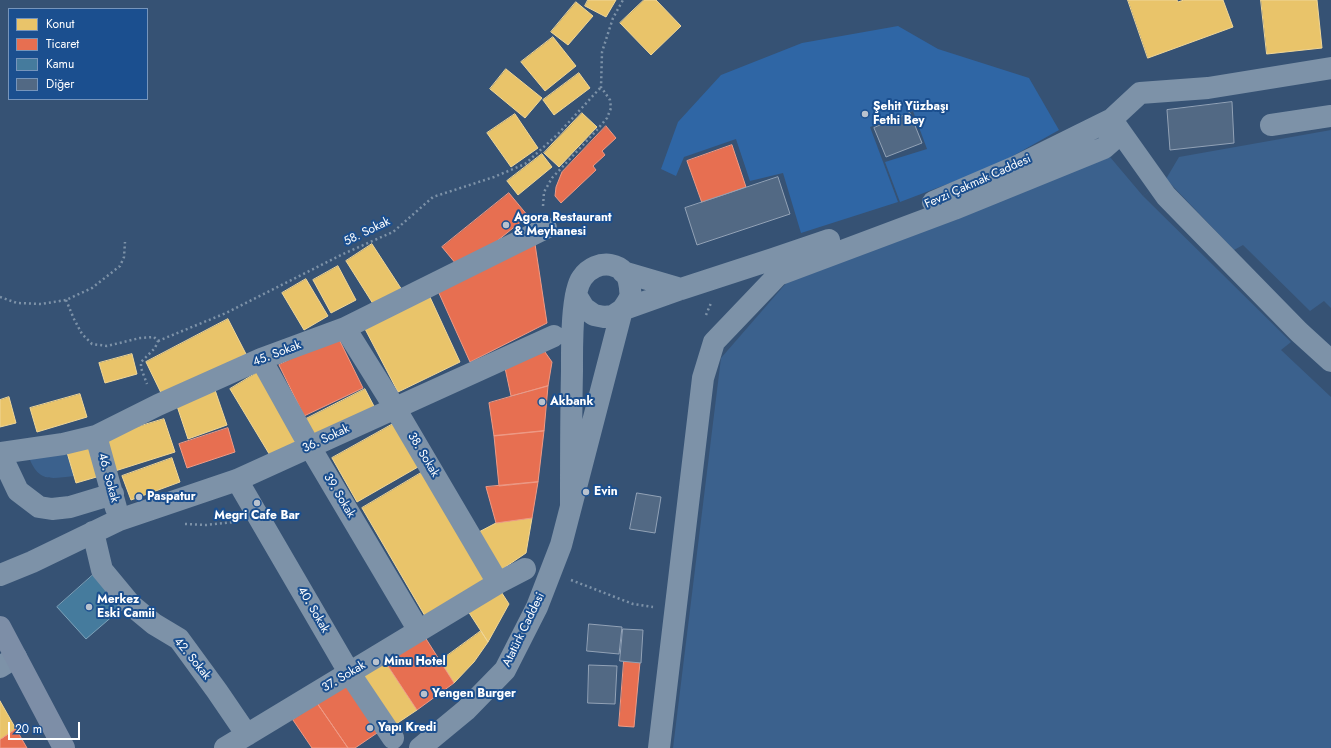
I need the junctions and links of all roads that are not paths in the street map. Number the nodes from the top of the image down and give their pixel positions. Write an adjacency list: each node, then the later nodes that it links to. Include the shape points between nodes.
1 (1331, 68): 4 (street, Fevzi Çakmak Caddesi, via 1208,88 1140,93)
2 (1331, 116): 3 (street)
3 (1271, 125)
4 (1116, 126): 7 (street, Fevzi Çakmak Caddesi, via 916,209 773,260); 13 (street, via 1166,196); 35 (street, via 1104,148 954,209 778,275 714,342 703,378)
5 (546, 228): 10 (street, 45. Sokak)
6 (624, 272): 7 (street); 8 (street, Atatürk Caddesi, via 617,266 601,264 588,270 580,280); 9 (street, Atatürk Caddesi, via 630,283 630,296)
7 (681, 288): 9 (street, Fevzi Çakmak Caddesi)
8 (576, 294): 9 (street, via 584,308 594,315 613,316); 20 (street, Atatürk Caddesi, via 572,344)
9 (622, 310): 20 (street, Atatürk Caddesi)
10 (345, 328): 12 (street, 45. Sokak); 14 (street, 38. Sokak)
11 (554, 336): 14 (street, 36. Sokak)
12 (261, 359): 15 (street, 45. Sokak); 16 (street, 39. Sokak)
13 (1331, 362)
14 (395, 408): 16 (street, 36. Sokak); 25 (street, 38. Sokak)
15 (96, 436): 17 (street, 45. Sokak, via 63,444); 19 (street, 46. Sokak)
16 (310, 447): 18 (street, 36. Sokak); 27 (street, 39. Sokak)
17 (0, 453): 19 (street, via 18,491 39,507 70,507)
18 (237, 480): 21 (street, 36. Sokak); 29 (street, 40. Sokak)
19 (113, 494): 21 (street, 46. Sokak)
20 (571, 505): 34 (street, Atatürk Caddesi, via 561,545 548,580 504,670 466,710)
21 (119, 520): 22 (street, 36. Sokak)
22 (93, 532): 24 (street, 36. Sokak); 30 (street, 42. Sokak, via 102,570 131,605 154,624 179,639)
23 (524, 569): 25 (street, 37. Sokak)
24 (0, 575)
25 (498, 583): 27 (street, 37. Sokak)
26 (0, 627): 28 (main road)
27 (419, 631): 29 (street, 37. Sokak)
28 (8, 662): 32 (main road)
29 (350, 674): 30 (street, 37. Sokak); 31 (street, 40. Sokak)
30 (247, 735): 33 (street, 37. Sokak)
31 (393, 738)
32 (64, 748)
33 (225, 748)
34 (420, 748)
35 (659, 748)

